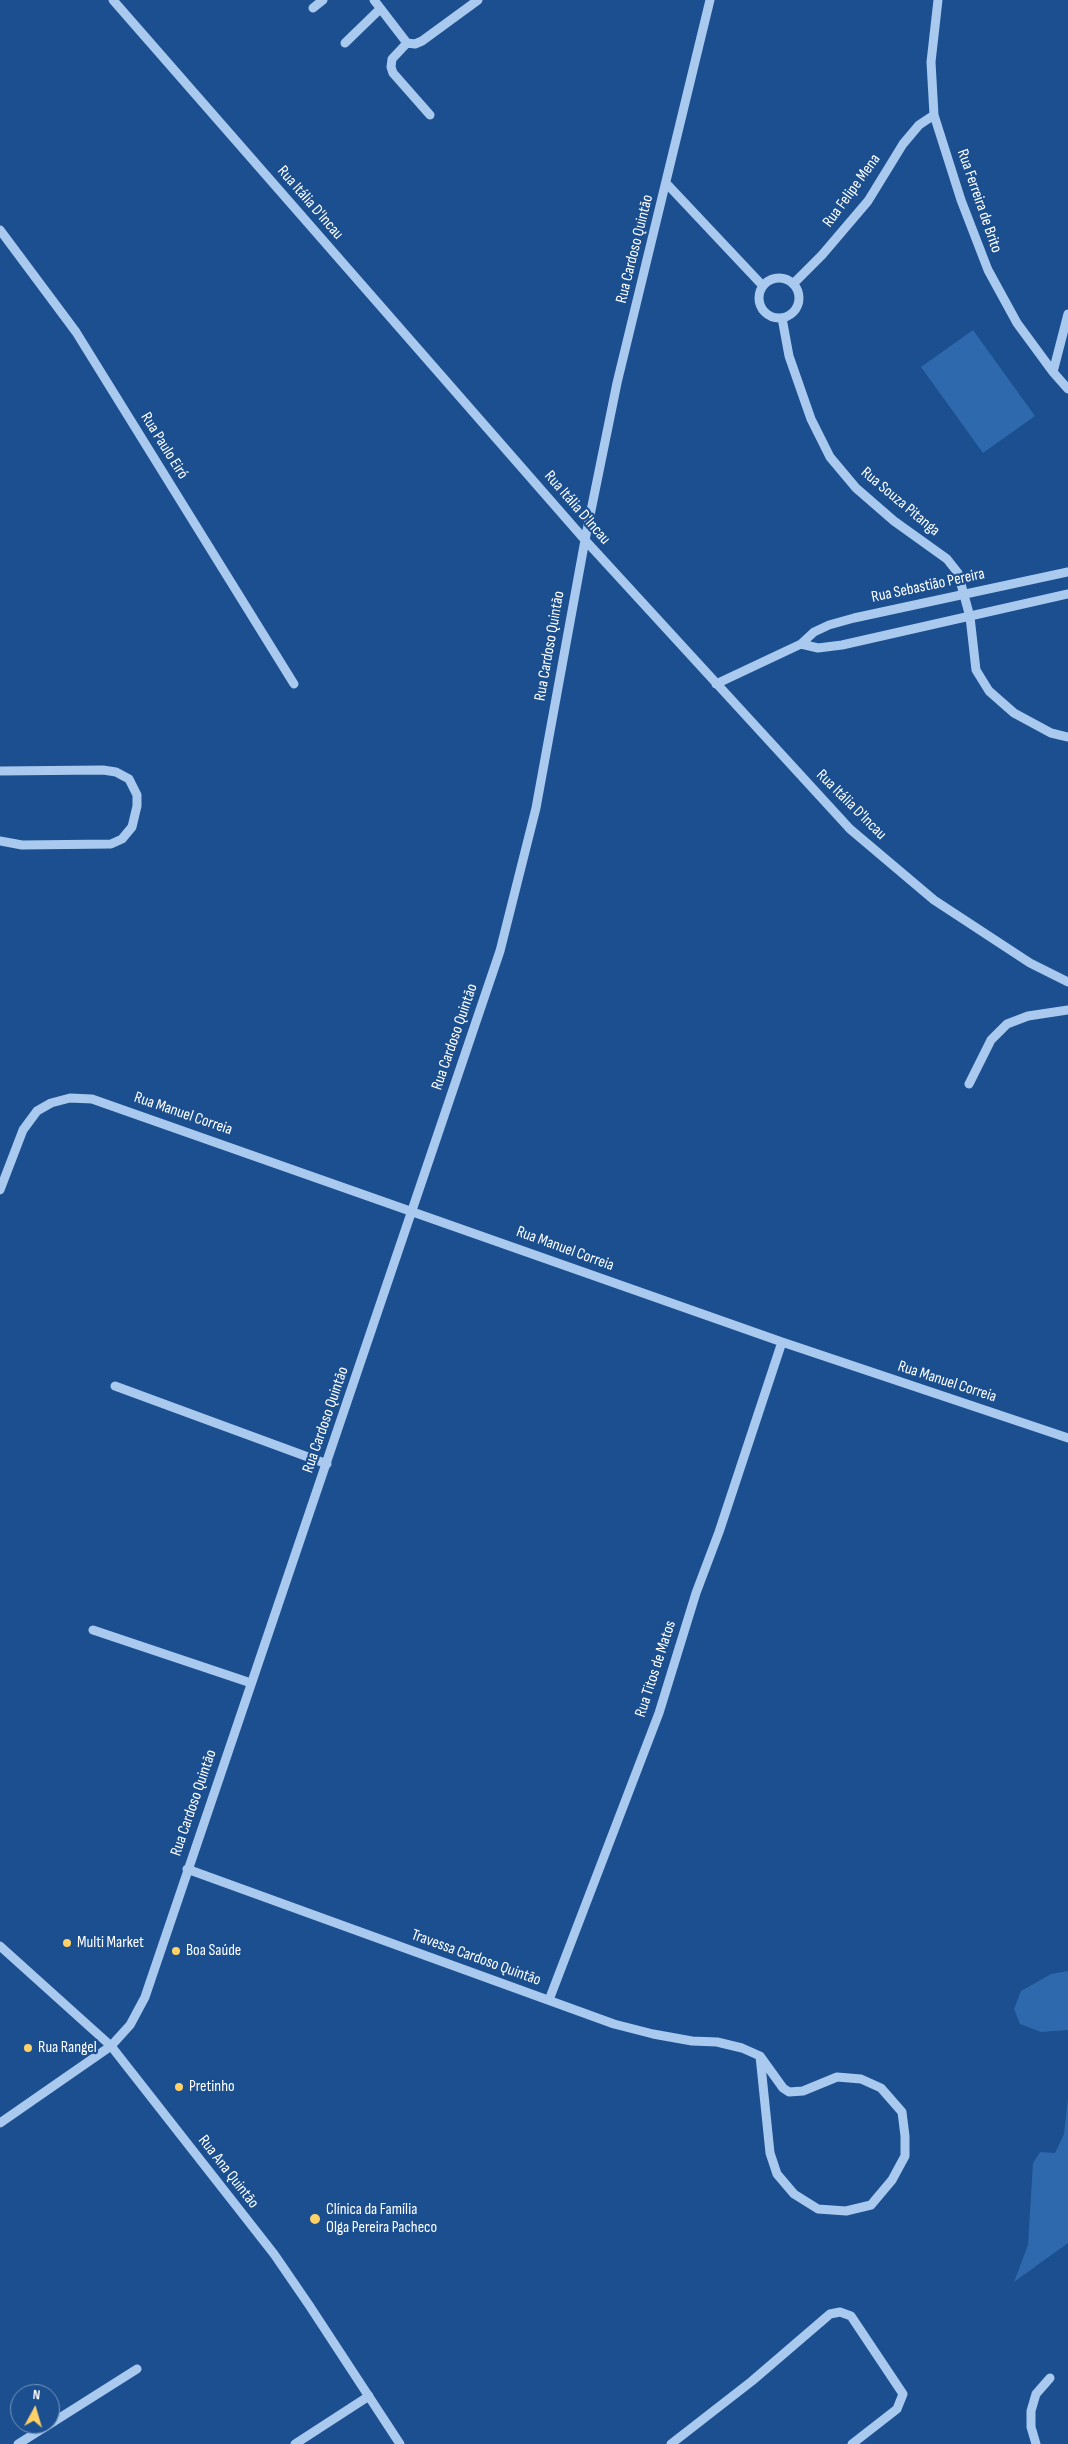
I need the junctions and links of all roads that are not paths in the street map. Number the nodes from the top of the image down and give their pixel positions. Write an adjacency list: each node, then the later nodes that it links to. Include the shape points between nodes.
1 (113, 0): 21 (street, Rua Itália D'Incau)
2 (323, 0): 7 (street)
3 (374, 0): 8 (street)
4 (478, 0): 10 (street, via 422,41)
5 (710, 0): 13 (street, Rua Cardoso Quintão)
6 (938, 0): 12 (street, Rua Ferreira de Brito, via 932,62)
7 (313, 8)
8 (380, 9): 9 (street); 10 (street)
9 (345, 43)
10 (407, 43): 11 (street, via 392,60 391,67)
11 (430, 115)
12 (934, 116): 15 (street, Rua Felipe Mena, via 919,125 903,144 868,201); 19 (street, Rua Ferreira de Brito, via 988,270 1017,323)
13 (666, 183): 16 (street); 21 (street, Rua Cardoso Quintão, via 618,383)
14 (0, 230): 27 (street, Rua Paulo Eiró, via 76,332)
15 (793, 284): 16 (street, via 778,278); 18 (street, via 799,297 798,304 795,311)
16 (763, 286): 18 (street, via 762,308 774,317)
17 (1068, 314): 19 (street)
18 (782, 318): 23 (street, Rua Souza Pitanga, via 789,356 811,419 830,457 856,488 894,521 947,559 958,573)
19 (1053, 372): 20 (street, Rua Ferreira de Brito)
20 (1068, 389)
21 (585, 540): 28 (street, Rua Itália D'Incau); 36 (street, Rua Cardoso Quintão, via 536,808 500,952)
22 (1068, 572): 23 (street, Rua Sebastião Pereira)
23 (965, 593): 25 (street, Rua Souza Pitanga); 26 (street, Rua Sebastião Pereira, via 829,625 814,632)
24 (1068, 594): 25 (street)
25 (970, 617): 26 (street, via 818,648); 29 (street, Rua Souza Pitanga, via 976,670 989,691 1014,712 1051,733)
26 (801, 644): 28 (street, Rua Sebastião Pereira)
27 (294, 684)
28 (716, 684): 32 (street, Rua Itália D'Incau, via 850,829 934,900 1030,963)
29 (1068, 737)
30 (0, 771): 31 (street, via 116,772 129,779 137,795 137,806 132,827 122,839 110,844 22,845)
31 (0, 841)
32 (1068, 982)
33 (1068, 1010): 34 (street, via 1028,1016 1007,1024 992,1040)
34 (969, 1084)
35 (0, 1190): 36 (street, Rua Manuel Correia, via 23,1130 37,1111 70,1098 92,1099)
36 (413, 1210): 37 (street, Rua Manuel Correia); 40 (street, Rua Cardoso Quintão)
37 (782, 1342): 39 (street, Rua Manuel Correia); 45 (street, Rua Titos de Matos, via 696,1592 659,1713)
38 (115, 1386): 40 (street)
39 (1068, 1438)
40 (327, 1464): 42 (street, Rua Cardoso Quintão)
41 (93, 1630): 42 (street)
42 (251, 1683): 43 (street, Rua Cardoso Quintão)
43 (187, 1869): 45 (street, Travessa Cardoso Quintão); 46 (street, Rua Cardoso Quintão, via 144,1997 130,2025)
44 (0, 1946): 46 (street, Rua Ana Quintão)
45 (549, 2000): 47 (street, Travessa Cardoso Quintão, via 614,2024 692,2041 717,2042)
46 (110, 2046): 48 (street, Rua Cardoso Quintão); 51 (street, Rua Ana Quintão, via 274,2254)
47 (760, 2056): 47 (street, via 789,2092 803,2091 837,2077 861,2079 881,2088 902,2112 905,2156 892,2180 871,2205 846,2211 818,2209 794,2194 777,2174 770,2153)
48 (0, 2123)
49 (137, 2369): 52 (street)
50 (1050, 2378): 59 (street, via 1036,2394 1031,2411)
51 (369, 2396): 55 (street); 56 (street, Rua Ana Quintão)
52 (60, 2418)
53 (34, 2434): 54 (street)
54 (18, 2444)
55 (296, 2444)
56 (400, 2444)
57 (671, 2444): 58 (street, via 830,2314 840,2312 851,2316 902,2394 897,2409)
58 (852, 2444)
59 (1036, 2444)

